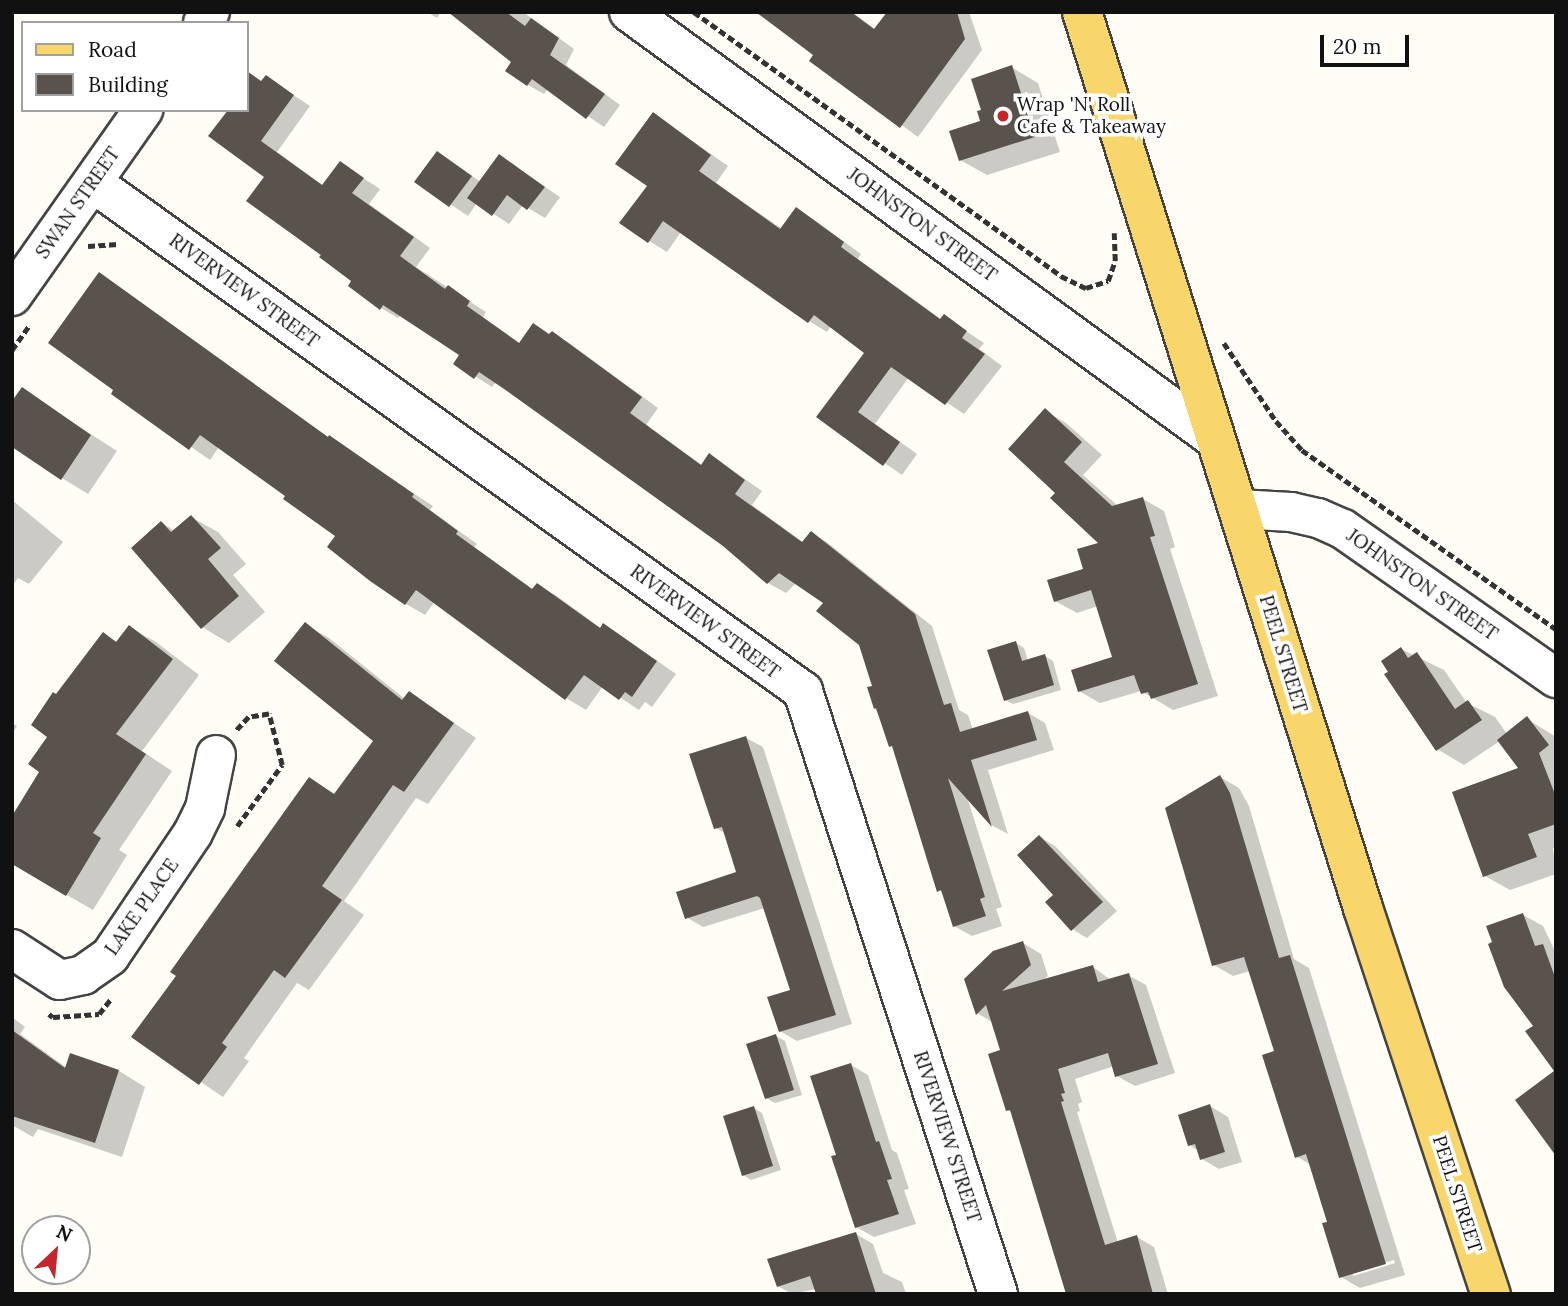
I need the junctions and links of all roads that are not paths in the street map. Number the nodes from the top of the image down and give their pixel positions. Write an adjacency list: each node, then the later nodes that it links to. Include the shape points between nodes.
1 (629, 12): 6 (street, JOHNSTON STREET)
2 (1082, 12): 6 (main road, PEEL STREET)
3 (142, 112): 4 (street, SWAN STREET)
4 (93, 183): 5 (street, SWAN STREET); 11 (street, RIVERVIEW STREET, via 803,691)
5 (23, 307)
6 (1215, 439): 7 (main road, PEEL STREET)
7 (1238, 509): 8 (street, JOHNSTON STREET, via 1291,512 1343,529); 12 (main road, PEEL STREET)
8 (1556, 678)
9 (216, 755): 10 (street, LAKE PLACE, via 205,808 193,832 110,956 83,975 60,980)
10 (12, 949)
11 (998, 1294)
12 (1491, 1294)

